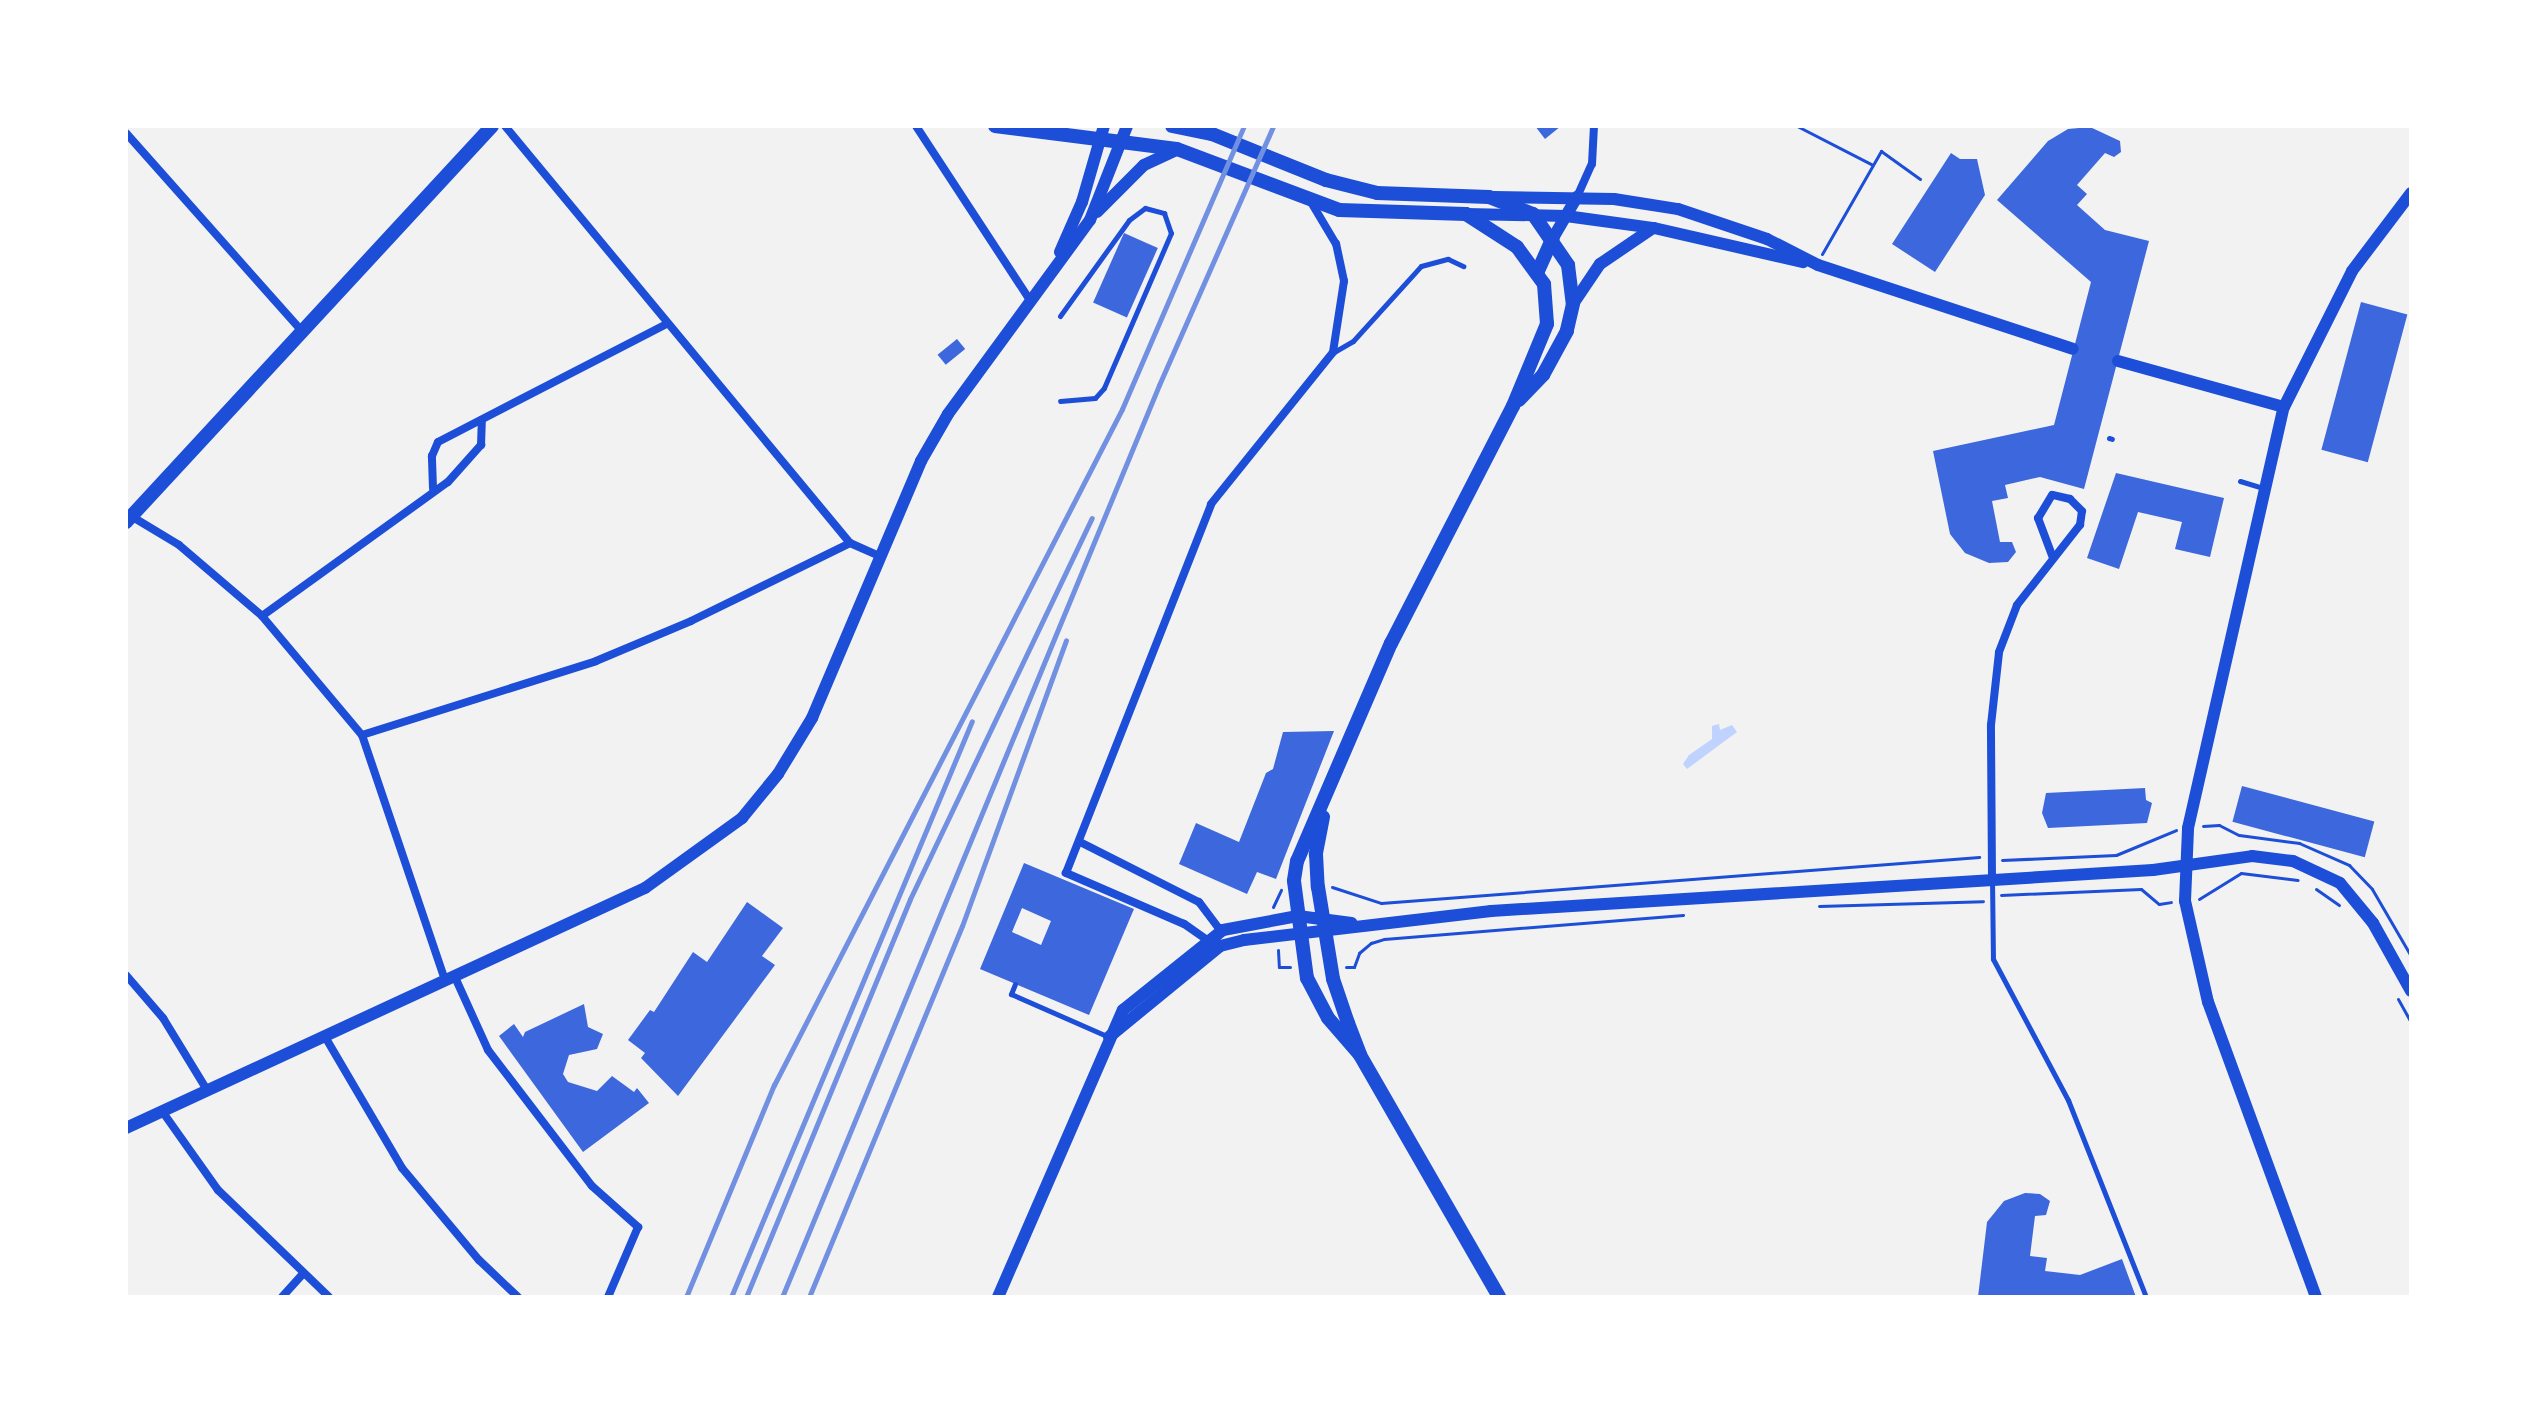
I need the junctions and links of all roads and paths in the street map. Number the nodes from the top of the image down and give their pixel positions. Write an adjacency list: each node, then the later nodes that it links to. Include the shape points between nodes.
1 (134, 126): 11 (street)
2 (492, 126): 35 (main road)
3 (505, 126): 34 (street)
4 (916, 126): 31 (street)
5 (995, 126): 12 (main road)
6 (1127, 126): 13 (street)
7 (1172, 126): 10 (main road)
8 (1594, 126): 19 (street, via 1592,164)
9 (1797, 126): 15 (path)
10 (1208, 130): 18 (main road, via 1326,180 1377,193)
11 (126, 132): 35 (street)
12 (1103, 132): 13 (main road); 27 (street)
13 (1123, 142): 14 (main road); 24 (street)
14 (1177, 149): 20 (main road); 24 (street, via 1144,165)
15 (1873, 165): 16 (path, via 1881,151); 28 (path)
16 (1920, 179)
17 (2411, 193): 41 (street, via 2352,271)
18 (1489, 197): 19 (street); 22 (main road)
19 (1577, 197): 23 (street); 28 (street, via 1704,216)
20 (1311, 202): 21 (main road, via 1365,215); 37 (street, via 1336,244 1344,281)
21 (1466, 214): 22 (street); 30 (main road, via 1517,247)
22 (1533, 214): 23 (street); 26 (main road)
23 (1566, 216): 25 (street); 26 (street)
24 (1090, 220): 27 (street)
25 (1654, 228): 28 (street); 32 (street, via 1600,264)
26 (1553, 238): 30 (main road); 32 (main road, via 1568,265)
27 (1059, 255): 31 (street)
28 (1818, 265): 36 (street)
29 (1463, 266): 37 (lane, via 1448,259 1421,266 1353,341)
30 (1538, 271): 40 (main road, via 1548,303 1547,324)
31 (1029, 299): 48 (street, via 948,414)
32 (1573, 304): 40 (main road, via 1567,331 1543,375)
33 (1060, 316): 39 (lane, via 1129,220 1145,208 1164,213 1171,233 1104,388 1095,398)
34 (665, 325): 42 (street); 47 (street)
35 (302, 331): 46 (main road)
36 (2073, 349)
37 (1333, 352): 54 (street, via 1211,504)
38 (2118, 361): 41 (street)
39 (1060, 401)
40 (1513, 406): 52 (main road, via 1391,643)
41 (2284, 407): 45 (street)
42 (482, 420): 44 (street, via 481,445 448,482); 44 (street, via 435,445)
43 (2240, 481): 45 (lane)
44 (433, 488): 50 (street, via 415,507)
45 (2267, 490): 56 (street, via 2206,730)
46 (128, 517): 50 (street, via 179,545)
47 (850, 543): 48 (street); 51 (street, via 596,661)
48 (877, 555): 79 (street, via 805,733 742,818 645,888)
49 (2053, 558): 49 (street, via 2080,525 2082,511 2070,499 2052,495 2038,518); 55 (street, via 2017,605 1999,652 1991,725)
50 (262, 616): 51 (street)
51 (362, 735): 79 (street)
52 (1326, 803): 66 (main road, via 1297,861); 67 (main road, via 1316,854)
53 (2158, 835): 55 (path, via 2116,855 2003,861)
54 (1080, 842): 70 (street, via 1199,902); 74 (street, via 1065,876 1184,924)
55 (1993, 856): 57 (street); 58 (path, via 1381,903)
56 (2186, 863): 57 (street); 61 (street); 81 (street, via 2252,856 2318,869 2357,900)
57 (1992, 878): 60 (lane); 69 (street)
58 (1335, 886)
59 (1279, 890): 68 (path, via 1272,901)
60 (1990, 900): 62 (path, via 1996,895 2141,889); 63 (path); 97 (lane, via 1995,965 2068,1100)
61 (2185, 901): 64 (path, via 2204,898 2222,881 2241,873 2260,874 2304,882); 98 (street, via 2208,1002)
62 (2159, 904)
63 (1807, 907)
64 (2346, 913)
65 (1690, 914): 77 (path, via 1384,939 1359,953)
66 (1298, 916): 67 (street); 68 (street); 72 (main road)
67 (1323, 917): 69 (street); 71 (main road)
68 (1273, 918): 70 (street)
69 (1355, 924): 71 (street)
70 (1223, 930): 74 (street); 75 (street)
71 (1325, 934): 72 (street); 86 (main road, via 1333,979)
72 (1301, 937): 73 (street); 86 (main road, via 1316,998)
73 (1276, 938): 75 (street); 76 (path)
74 (1206, 941): 75 (street); 85 (street, via 1129,1004)
75 (1220, 946): 85 (street)
76 (1279, 967)
77 (1354, 967)
78 (126, 975): 87 (street, via 163,1018)
79 (450, 978): 84 (street); 94 (street, via 488,1050 592,1186 638,1227)
80 (1015, 984): 85 (lane, via 1011,994)
81 (2411, 991)
82 (2396, 995): 83 (path)
83 (2411, 1022)
84 (324, 1035): 87 (street); 93 (street, via 402,1168 479,1260)
85 (1109, 1037): 95 (street)
86 (1360, 1055): 96 (main road)
87 (207, 1090): 88 (street)
88 (162, 1111): 89 (street); 90 (street, via 218,1190)
89 (126, 1128)
90 (302, 1275): 91 (street); 92 (street)
91 (282, 1297)
92 (329, 1297)
93 (518, 1297)
94 (608, 1297)
95 (998, 1297)
96 (1499, 1297)
97 (2146, 1297)
98 (2316, 1297)

